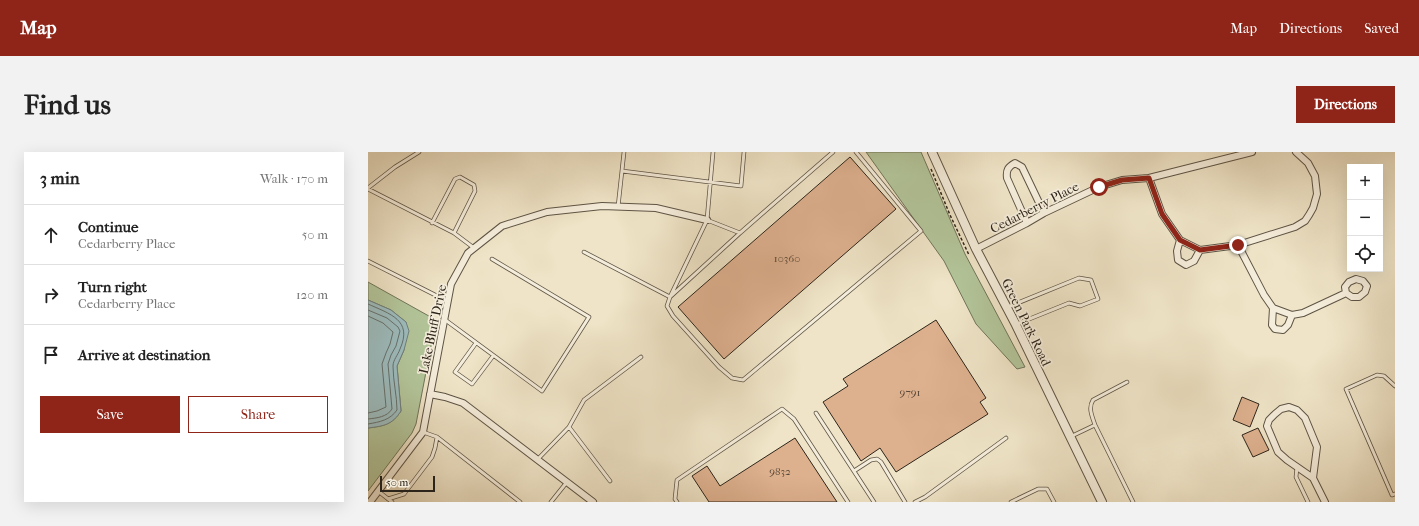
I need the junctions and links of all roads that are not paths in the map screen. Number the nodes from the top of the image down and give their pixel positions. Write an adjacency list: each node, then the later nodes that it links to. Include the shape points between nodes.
1 (419, 152): 13 (lane)
2 (624, 152): 10 (lane)
3 (713, 152): 12 (lane)
4 (744, 152): 12 (lane, via 741,186)
5 (833, 152): 20 (lane)
6 (856, 152): 30 (lane, via 921,231 743,380 732,378 673,316 667,306)
7 (932, 152): 24 (street, Green Park Road)
8 (1252, 152): 11 (street, Cedarberry Place)
9 (1296, 152): 22 (street, via 1308,163 1315,176 1317,194 1309,215 1295,228)
10 (622, 171): 12 (lane); 14 (lane)
11 (1149, 178): 15 (street, Cedarberry Place, via 1122,180 1099,187); 21 (street, via 1162,214)
12 (711, 182): 16 (lane)
13 (368, 188): 17 (lane)
14 (618, 207): 16 (street, Lake Bluff Drive, via 656,208); 23 (street, Lake Bluff Drive, via 602,206 547,212 502,226)
15 (1044, 213): 18 (street, Cedarberry Place); 18 (street, via 1026,172 1015,163 1009,166 1006,171 1007,178)
16 (707, 220): 20 (lane); 30 (lane)
17 (432, 222): 19 (lane); 19 (lane, via 455,179 460,177 474,185 475,191)
18 (1027, 223): 24 (street, Cedarberry Place)
19 (454, 233): 23 (lane)
20 (740, 233): 30 (lane)
21 (1180, 240): 25 (street); 25 (street, via 1178,260 1186,265 1194,262)
22 (1238, 245): 25 (street); 33 (street)
23 (474, 248): 31 (street, Lake Bluff Drive, via 468,253 451,284)
24 (976, 249): 32 (street, Green Park Road)
25 (1200, 250)
26 (584, 252): 30 (lane)
27 (492, 259): 38 (lane, via 589,317 542,391)
28 (368, 260): 31 (lane)
29 (1346, 293): 34 (street, via 1303,313)
30 (670, 298)
31 (447, 301): 35 (street, Lake Bluff Drive)
32 (1007, 308): 36 (street, Green Park Road); 36 (lane, via 1079,278 1091,280 1098,299 1080,306 1069,303)
33 (1273, 308): 34 (street); 34 (street, via 1272,325 1275,329 1283,330)
34 (1292, 315)
35 (444, 319): 37 (lane); 42 (street, Lake Bluff Drive)
36 (1016, 325): 47 (street, Green Park Road)
37 (476, 343): 38 (lane); 38 (lane, via 455,372 472,384)
38 (493, 356)
39 (641, 357): 45 (lane, via 584,400)
40 (1127, 382): 44 (lane, via 1093,400 1091,413)
41 (1395, 386): 57 (lane, via 1384,376 1377,375 1346,389 1392,495)
42 (430, 394): 46 (street, Lake Bluff Drive); 50 (street, via 463,403)
43 (816, 414): 52 (lane)
44 (1095, 425): 47 (lane); 72 (lane)
45 (569, 426): 50 (lane); 54 (lane)
46 (423, 432): 48 (lane); 56 (street, Lake Bluff Drive)
47 (1070, 437): 71 (street, Green Park Road)
48 (437, 438): 58 (lane, via 432,457 404,494); 61 (lane)
49 (1006, 438): 68 (lane)
50 (537, 460): 55 (street)
51 (1297, 467): 53 (street); 53 (street, via 1278,452 1267,426 1275,414 1290,407 1305,418 1317,447); 73 (lane, via 1296,477)
52 (854, 472): 66 (lane); 67 (lane, via 876,459 881,462)
53 (1313, 478): 74 (street)
54 (610, 481)
55 (567, 482): 62 (lane); 63 (street)
56 (378, 491): 58 (lane); 59 (street, Lake Bluff Drive)
57 (1395, 494)
58 (388, 498): 60 (lane)
59 (370, 502)
60 (392, 502)
61 (520, 502)
62 (551, 502)
63 (593, 502)
64 (677, 502): 65 (lane, via 677,480 782,409 794,419)
65 (848, 502)
66 (874, 502)
67 (905, 502)
68 (916, 502)
69 (1011, 502): 70 (lane, via 1038,489 1047,489)
70 (1054, 502)
71 (1102, 502)
72 (1133, 502)
73 (1308, 502)
74 (1325, 502)

